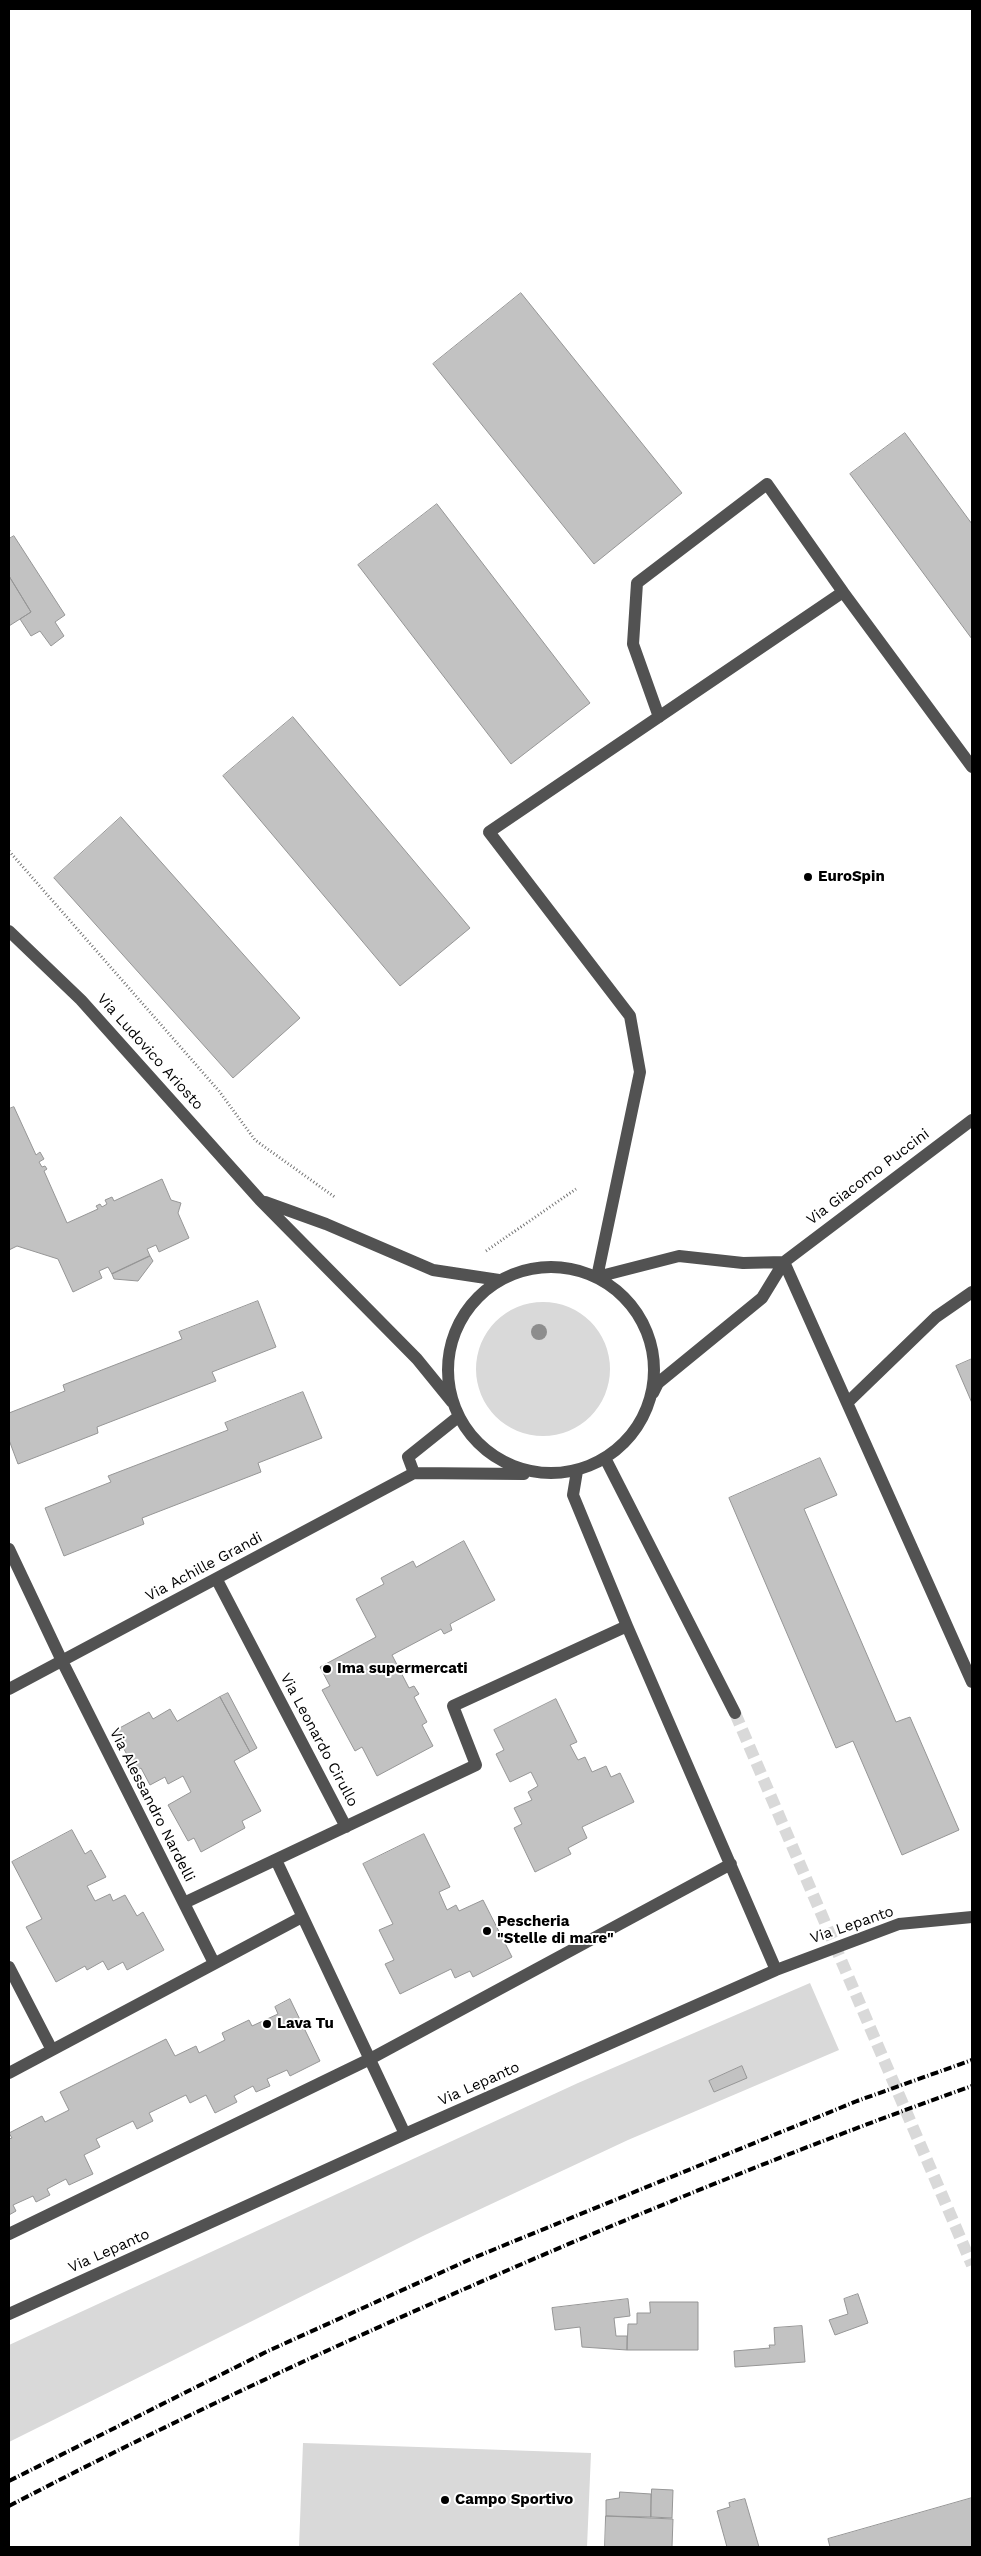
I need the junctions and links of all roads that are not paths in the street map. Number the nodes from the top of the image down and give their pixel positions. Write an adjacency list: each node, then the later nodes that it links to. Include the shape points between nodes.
1 (844, 592): 2 (street); 2 (street, via 766,484 637,583 633,644); 3 (street)
2 (658, 717): 8 (street, via 489,832 630,1016 640,1072)
3 (972, 767)
4 (9, 931): 6 (street, Via Ludovico Ariosto, via 81,1000)
5 (972, 1120): 7 (street, Via Giacomo Puccini)
6 (260, 1200): 9 (street, via 326,1224 433,1270); 11 (street, Via Ludovico Ariosto, via 417,1360)
7 (784, 1262): 8 (street, via 743,1263 679,1256); 12 (street); 14 (street, Via Giacomo Puccini, via 762,1298 658,1383)
8 (598, 1277): 9 (street, via 554,1266 526,1269); 14 (street, via 622,1294 640,1316 648,1333 655,1369 653,1389)
9 (499, 1280): 11 (street, via 471,1304 457,1327 448,1357)
10 (972, 1292): 12 (street, via 936,1317)
11 (452, 1402): 13 (street)
12 (847, 1403): 23 (street)
13 (458, 1417): 17 (street, via 408,1457); 18 (street, via 483,1449 513,1468)
14 (640, 1422): 15 (street, via 622,1446)
15 (605, 1458): 16 (street); 25 (street)
16 (577, 1471): 18 (street); 21 (street, via 572,1495)
17 (414, 1473): 18 (street); 20 (street, Via Achille Grandi)
18 (537, 1474)
19 (9, 1549): 22 (street, Via Alessandro Nardelli)
20 (217, 1580): 22 (street, Via Achille Grandi); 26 (street, Via Leonardo Cirullo)
21 (626, 1626): 26 (street, Via Leonardo Cirullo, via 453,1706 476,1765); 28 (street)
22 (62, 1661): 24 (street, Via Achille Grandi); 29 (street, Via Alessandro Nardelli)
23 (972, 1682)
24 (9, 1689)
25 (736, 1714)
26 (346, 1827): 27 (street)
27 (276, 1860): 29 (street); 30 (street)
28 (730, 1864): 34 (street); 36 (street)
29 (184, 1903): 32 (street, Via Alessandro Nardelli)
30 (302, 1917): 32 (street); 36 (street)
31 (972, 1917): 34 (street, Via Lepanto, via 899,1924)
32 (214, 1964): 35 (street)
33 (9, 1967): 35 (street)
34 (776, 1970): 38 (street, Via Lepanto)
35 (52, 2050): 37 (street)
36 (370, 2059): 38 (street); 39 (street)
37 (9, 2073)
38 (405, 2134): 40 (street, Via Lepanto)
39 (9, 2234)
40 (9, 2314)

